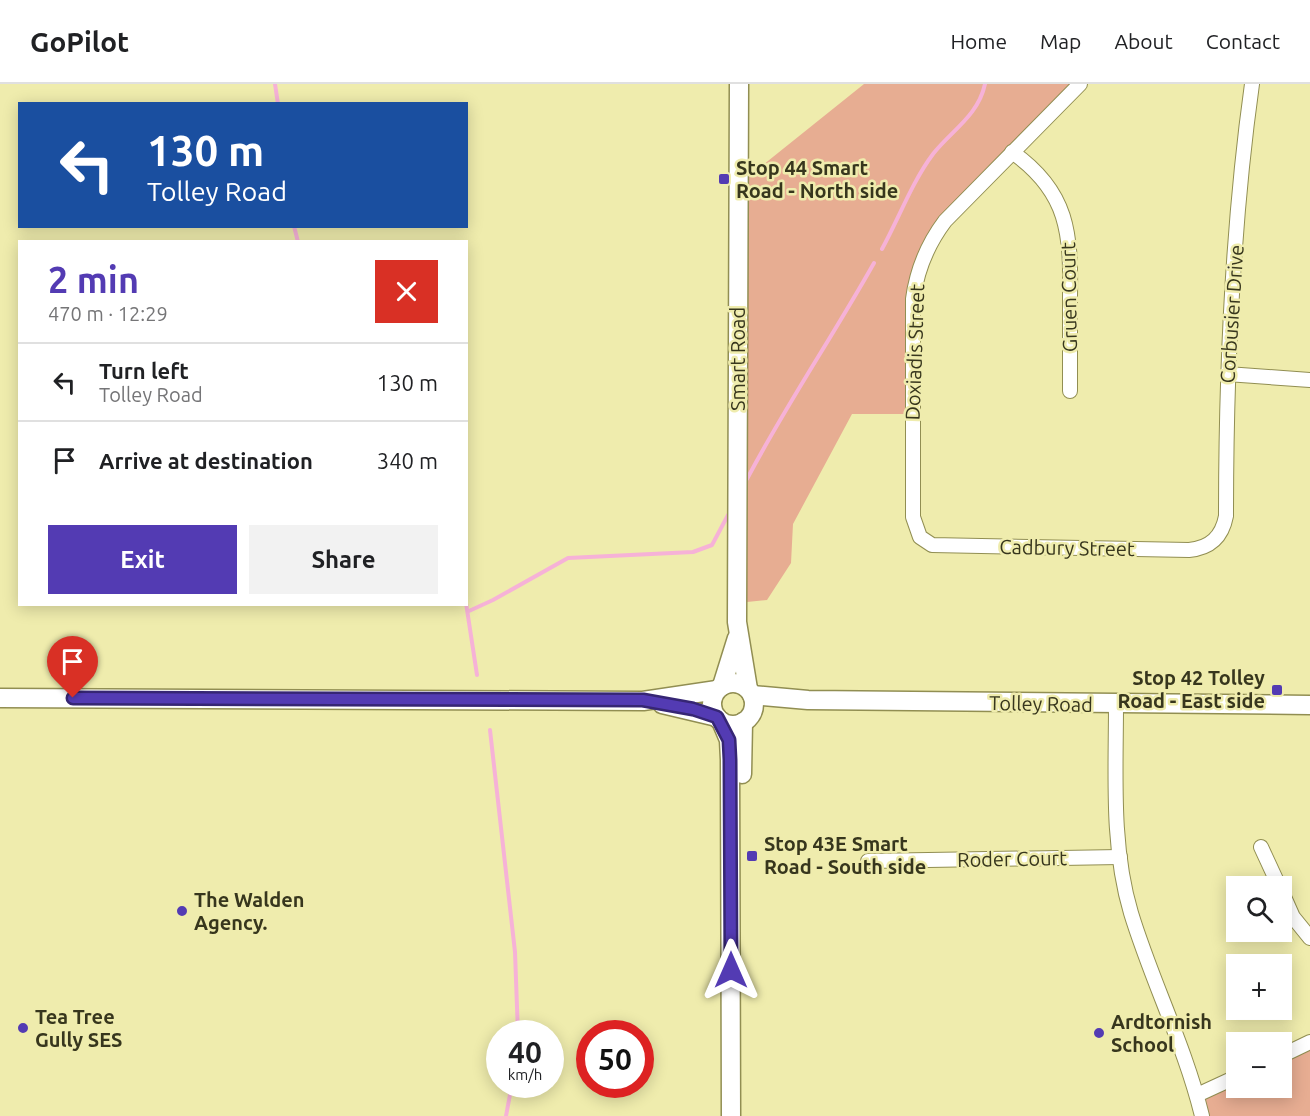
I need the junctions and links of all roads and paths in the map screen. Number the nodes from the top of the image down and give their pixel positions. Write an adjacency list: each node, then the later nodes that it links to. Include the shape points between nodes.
1 (739, 84): 10 (main road, Smart Road)
2 (1080, 84): 4 (street, Doxiadis Street)
3 (1252, 84): 5 (street, Corbusier Drive)
4 (1012, 152): 7 (street, Gruen Court, via 1029,164 1056,198 1069,234); 8 (street, Doxiadis Street, via 935,234 915,284 913,517)
5 (1227, 374): 6 (street); 9 (street, Corbusier Drive, via 1226,516)
6 (1310, 380)
7 (1070, 391)
8 (921, 537): 9 (street, Cadbury Street, via 942,547 1189,550)
9 (1214, 541)
10 (738, 633): 11 (main road, Smart Road); 14 (main road, Smart Road)
11 (720, 688): 13 (main road); 14 (main road, via 729,683 742,685); 17 (main road, via 712,704)
12 (0, 698): 13 (main road)
13 (643, 700): 17 (main road, via 693,709)
14 (749, 704): 15 (main road, Tolley Road, via 808,700); 17 (main road, via 729,724); 29 (main road, Smart Road)
15 (1116, 705): 16 (main road, Tolley Road); 19 (street, via 1115,787)
16 (1310, 705)
17 (719, 719): 28 (main road, via 729,740 730,760)
18 (1261, 847): 21 (street)
19 (1120, 857): 20 (street, Roder Court); 27 (street, via 1131,913)
20 (868, 861)
21 (1274, 876)
22 (1292, 915): 23 (street)
23 (1310, 938)
24 (1310, 1042): 25 (street)
25 (1292, 1051)
26 (1226, 1082): 27 (street)
27 (1197, 1095): 30 (street)
28 (731, 1116)
29 (741, 1116)
30 (1202, 1116)

